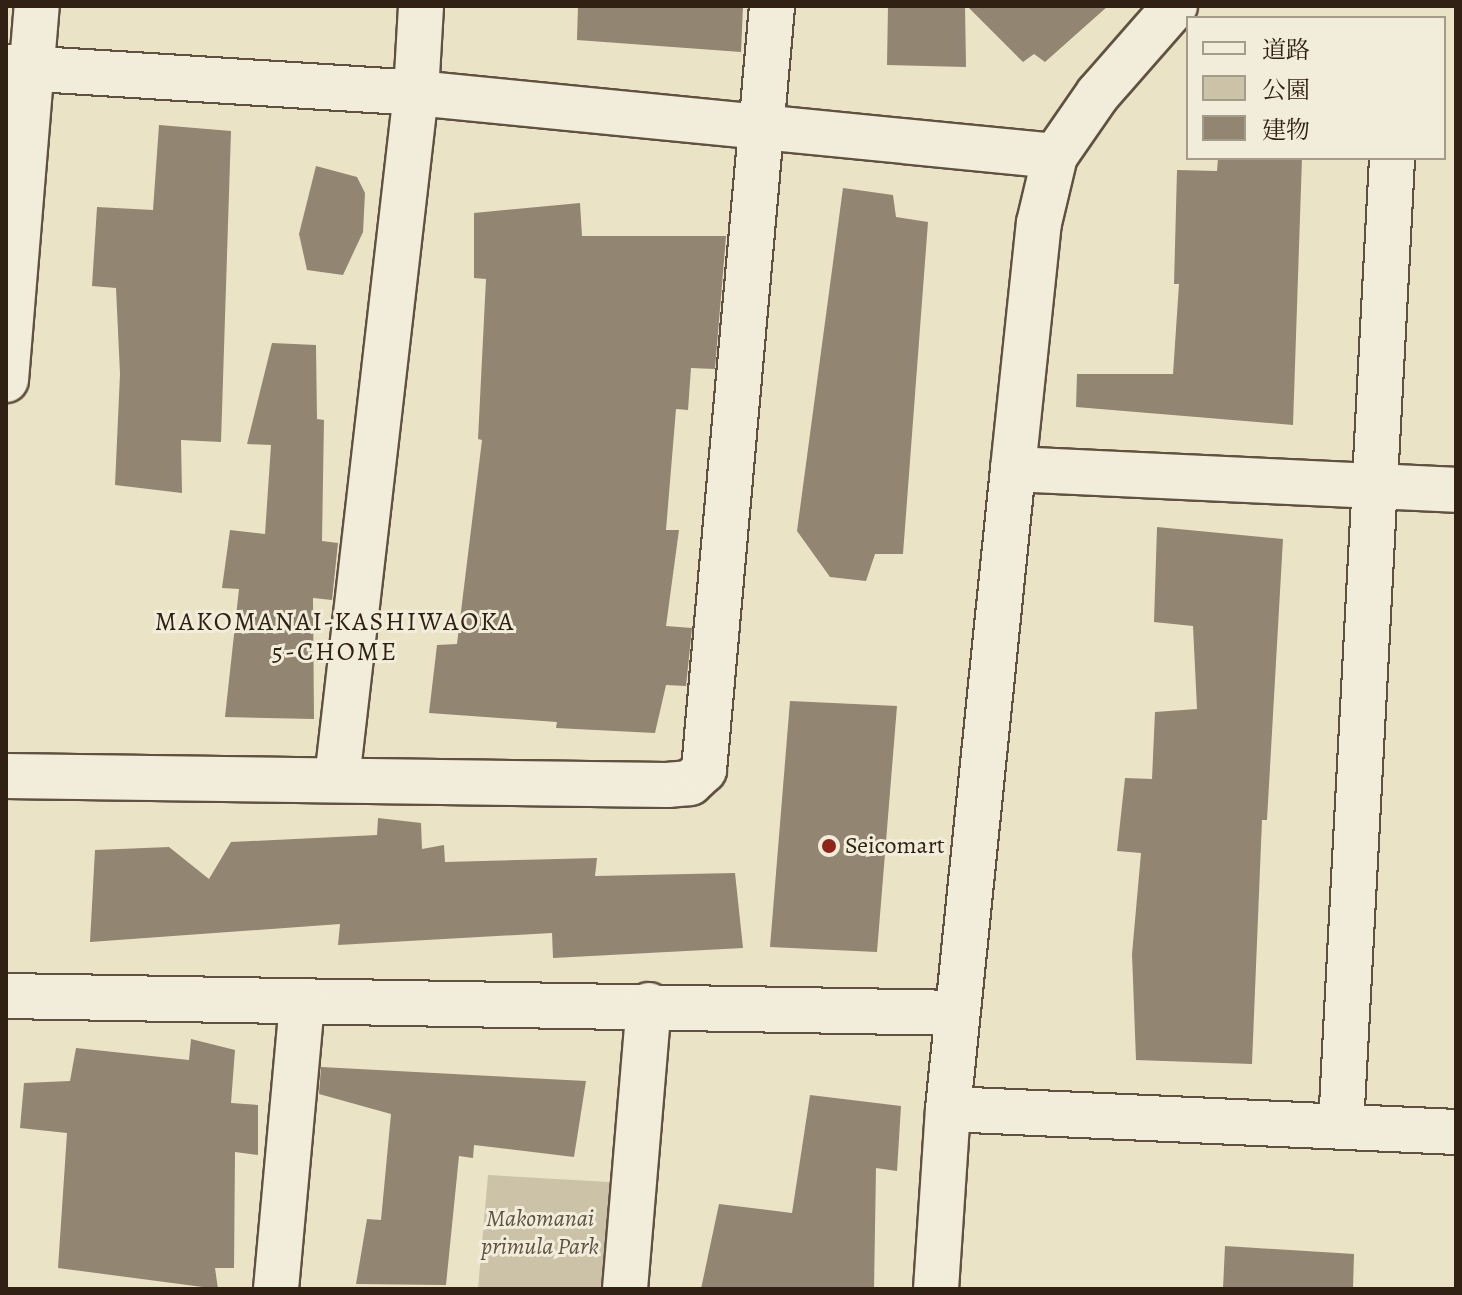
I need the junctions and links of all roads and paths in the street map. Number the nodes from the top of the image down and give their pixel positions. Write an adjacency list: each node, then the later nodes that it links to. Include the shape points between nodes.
1 (37, 6): 5 (street)
2 (421, 6): 6 (street)
3 (772, 6): 7 (street)
4 (1175, 6): 8 (street, via 1098,94)
5 (19, 68): 6 (street); 10 (street)
6 (416, 93): 7 (street); 15 (street)
7 (762, 131): 8 (street); 15 (street, via 704,770 690,783 667,785)
8 (1055, 156): 11 (street, via 1039,223)
9 (1392, 160): 12 (street)
10 (6, 380)
11 (1013, 469): 12 (street); 19 (street)
12 (1372, 486): 13 (street); 21 (street)
13 (1456, 490)
14 (6, 776): 15 (street)
15 (337, 779)
16 (6, 996): 17 (street)
17 (302, 1003): 18 (street); 23 (street)
18 (649, 1005): 19 (street); 24 (street)
19 (957, 1013): 20 (street)
20 (948, 1109): 21 (street); 25 (street)
21 (1341, 1126): 22 (street)
22 (1456, 1132)
23 (276, 1289)
24 (625, 1289)
25 (936, 1289)

